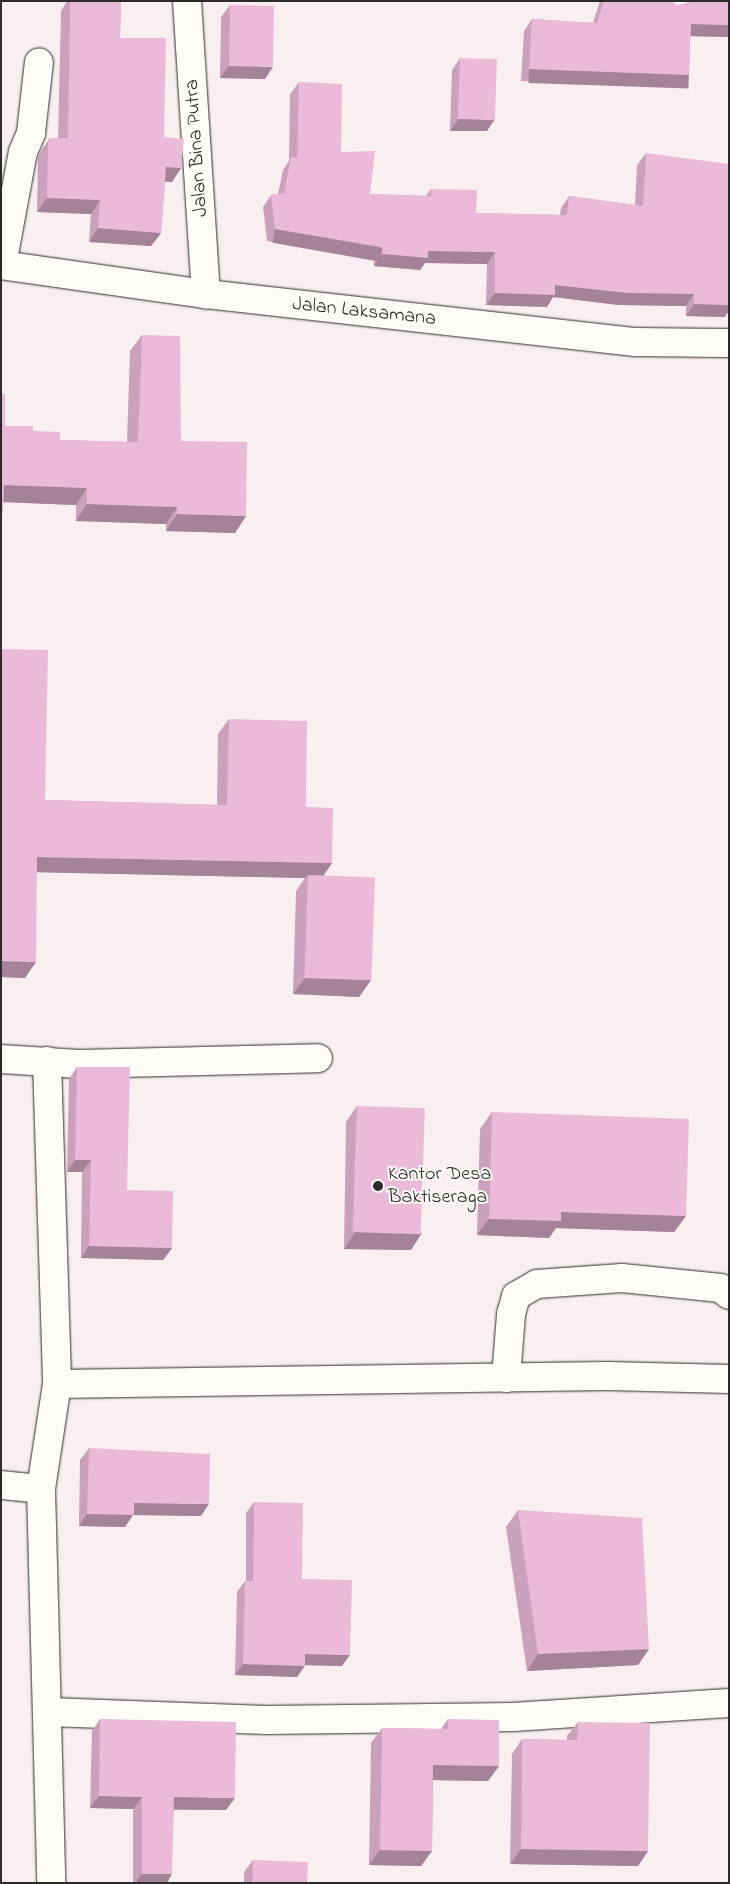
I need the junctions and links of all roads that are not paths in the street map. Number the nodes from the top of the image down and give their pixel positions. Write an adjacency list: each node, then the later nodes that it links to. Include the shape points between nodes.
1 (187, 1): 6 (street, Jalan Bina Putra)
2 (669, 1): 3 (street)
3 (674, 2)
4 (39, 62): 5 (street, via 31,132 23,152)
5 (2, 265): 6 (street, Jalan Laksamana)
6 (206, 294): 7 (street, Jalan Laksamana, via 635,342)
7 (729, 343)
8 (318, 1058): 10 (street, via 79,1064)
9 (1, 1059): 10 (street)
10 (47, 1061): 14 (street)
11 (729, 1295): 12 (street, via 720,1288 622,1278 537,1284 516,1296 511,1314)
12 (506, 1378): 13 (street); 14 (street)
13 (729, 1379)
14 (56, 1384): 16 (street)
15 (1, 1485): 16 (street)
16 (41, 1489): 18 (street)
17 (729, 1703): 18 (street, via 513,1717 266,1720)
18 (49, 1712): 19 (street)
19 (50, 1883)

